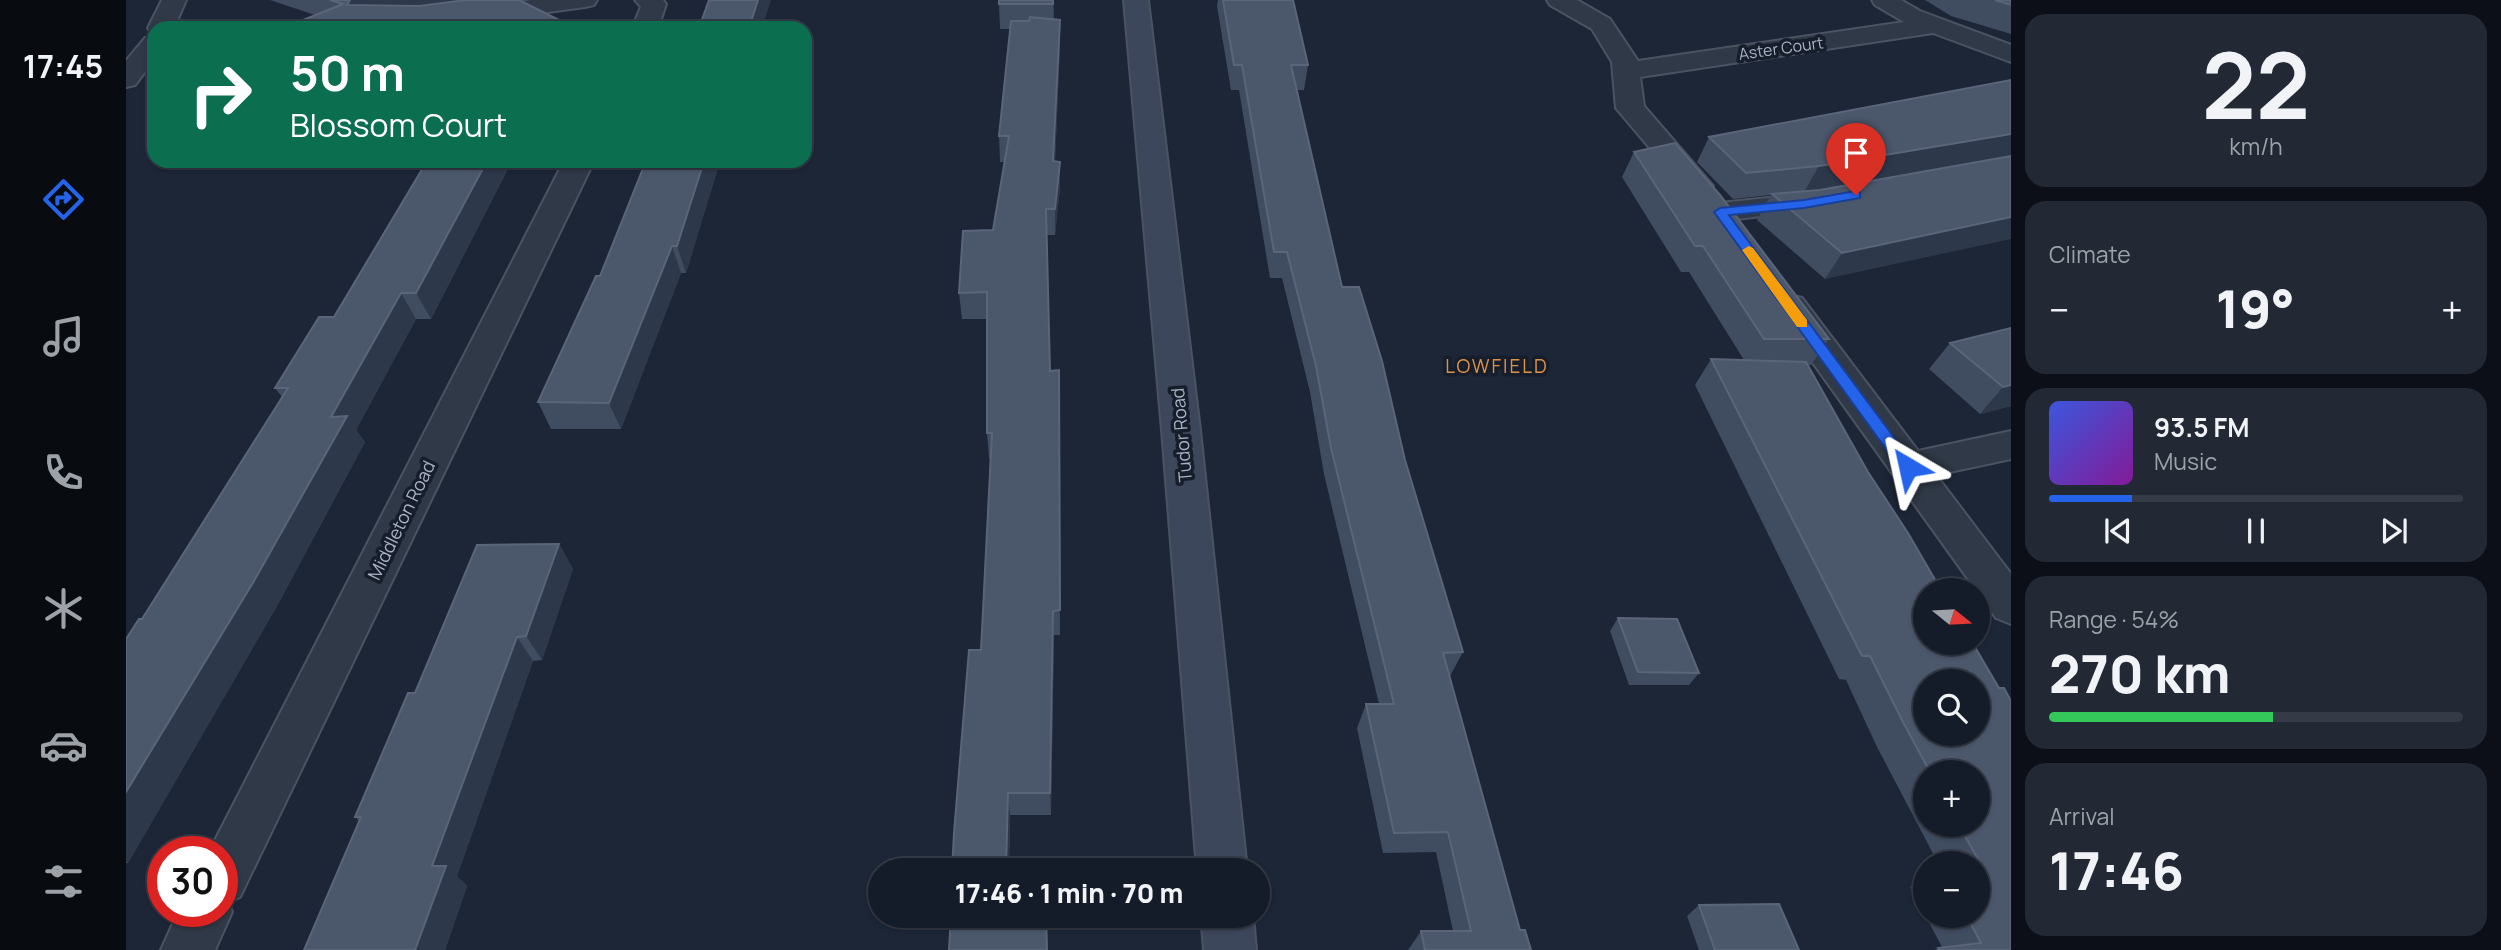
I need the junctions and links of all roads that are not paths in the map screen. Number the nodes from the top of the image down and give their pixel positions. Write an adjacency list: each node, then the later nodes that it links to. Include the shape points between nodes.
1 (174, 0): 8 (street)
2 (585, 0): 7 (street)
3 (647, 0): 9 (street, via 654,4)
4 (1136, 0): 22 (street, Tudor Road)
5 (1559, 0): 12 (street, via 1601,24)
6 (1884, 0): 10 (street)
7 (466, 16)
8 (164, 21)
9 (648, 21)
10 (1936, 25): 11 (street); 12 (street, Aster Court)
11 (2011, 54)
12 (1626, 71): 15 (street, via 1630,108)
13 (576, 168): 21 (street, Middleton Road)
14 (1843, 197): 15 (street)
15 (1720, 212): 16 (street)
16 (1745, 245)
17 (1769, 278): 19 (street)
18 (2011, 445): 19 (street)
19 (1908, 467): 20 (street)
20 (2011, 606)
21 (238, 847)
22 (1221, 858)
23 (198, 927): 25 (street)
24 (1228, 928): 26 (street)
25 (187, 950)
26 (1230, 950)

